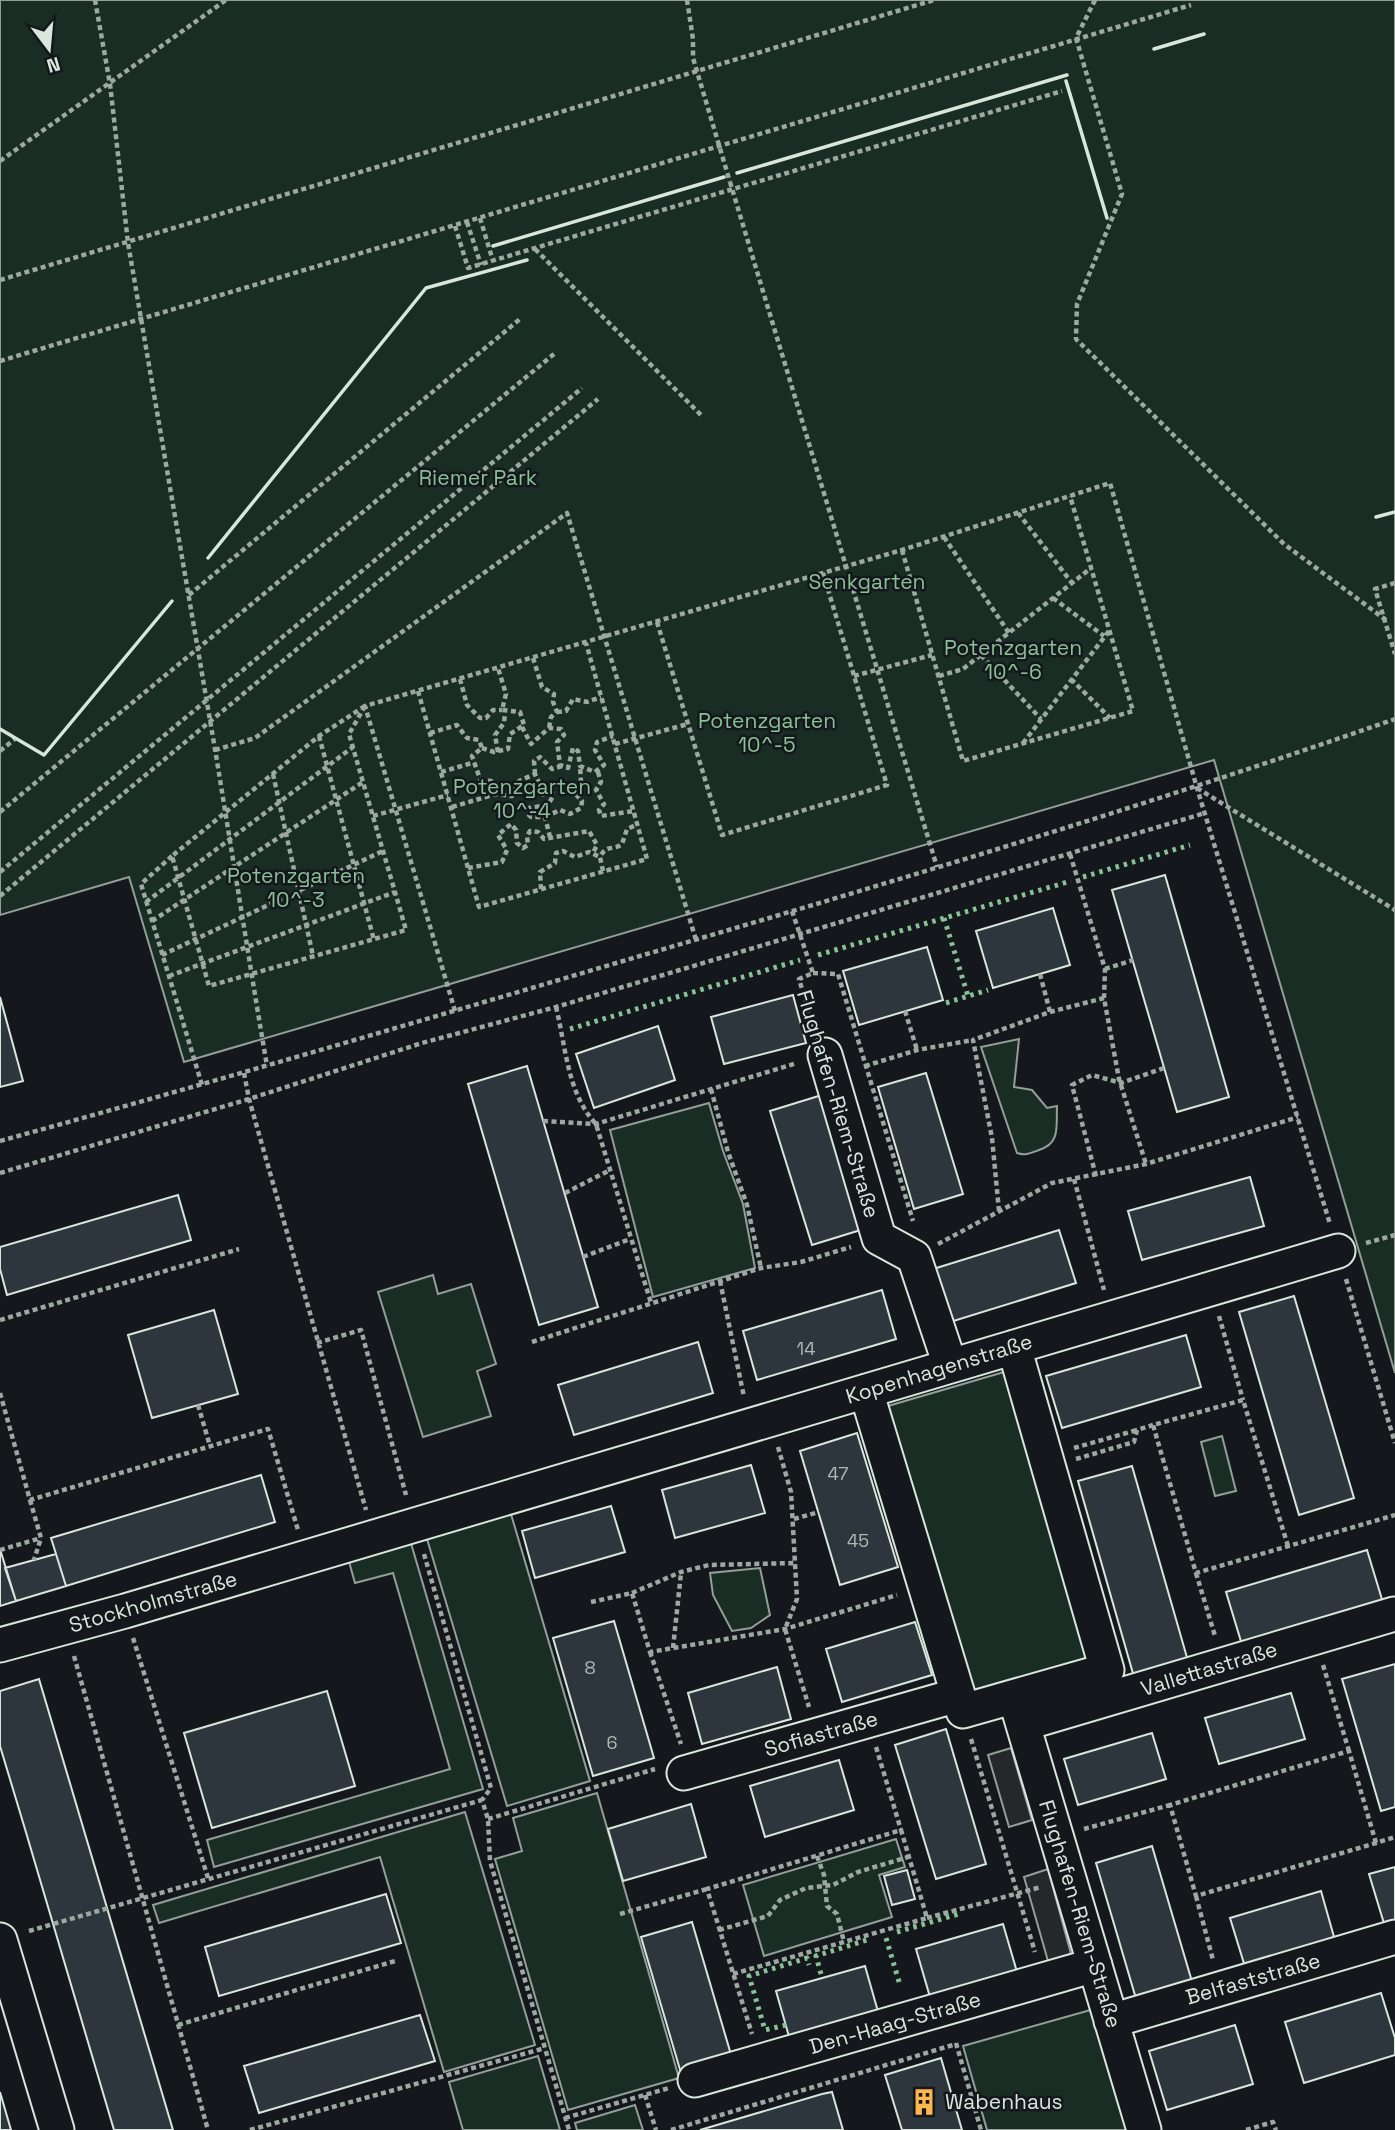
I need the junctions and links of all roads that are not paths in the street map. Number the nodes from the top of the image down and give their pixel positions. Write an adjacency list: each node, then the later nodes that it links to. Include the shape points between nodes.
1 (828, 1066): 4 (street, Flughafen-Riem-Straße, via 879,1238 918,1254)
2 (1338, 1251): 3 (street, Kopenhagenstraße)
3 (1014, 1347): 4 (street, Kopenhagenstraße); 10 (street, via 1107,1670)
4 (950, 1365): 5 (street, Kopenhagenstraße)
5 (866, 1391): 6 (street, Kopenhagenstraße); 9 (street)
6 (415, 1525): 8 (street, Stockholmstraße, via 374,1537 302,1542 125,1611)
7 (1394, 1614): 10 (street, Vallettastraße, via 1223,1665)
8 (0, 1645)
9 (960, 1703): 10 (street); 11 (street, Sofiastraße, via 867,1721)
10 (1019, 1711): 14 (street, Flughafen-Riem-Straße)
11 (686, 1772)
12 (1395, 1937): 15 (street, Belfaststraße)
13 (0, 1940): 17 (street)
14 (1095, 1965): 15 (street, Flughafen-Riem-Straße); 16 (street, Den-Haag-Straße)
15 (1111, 2021): 18 (street, Flughafen-Riem-Straße)
16 (695, 2080)
17 (57, 2130)
18 (1144, 2130)

